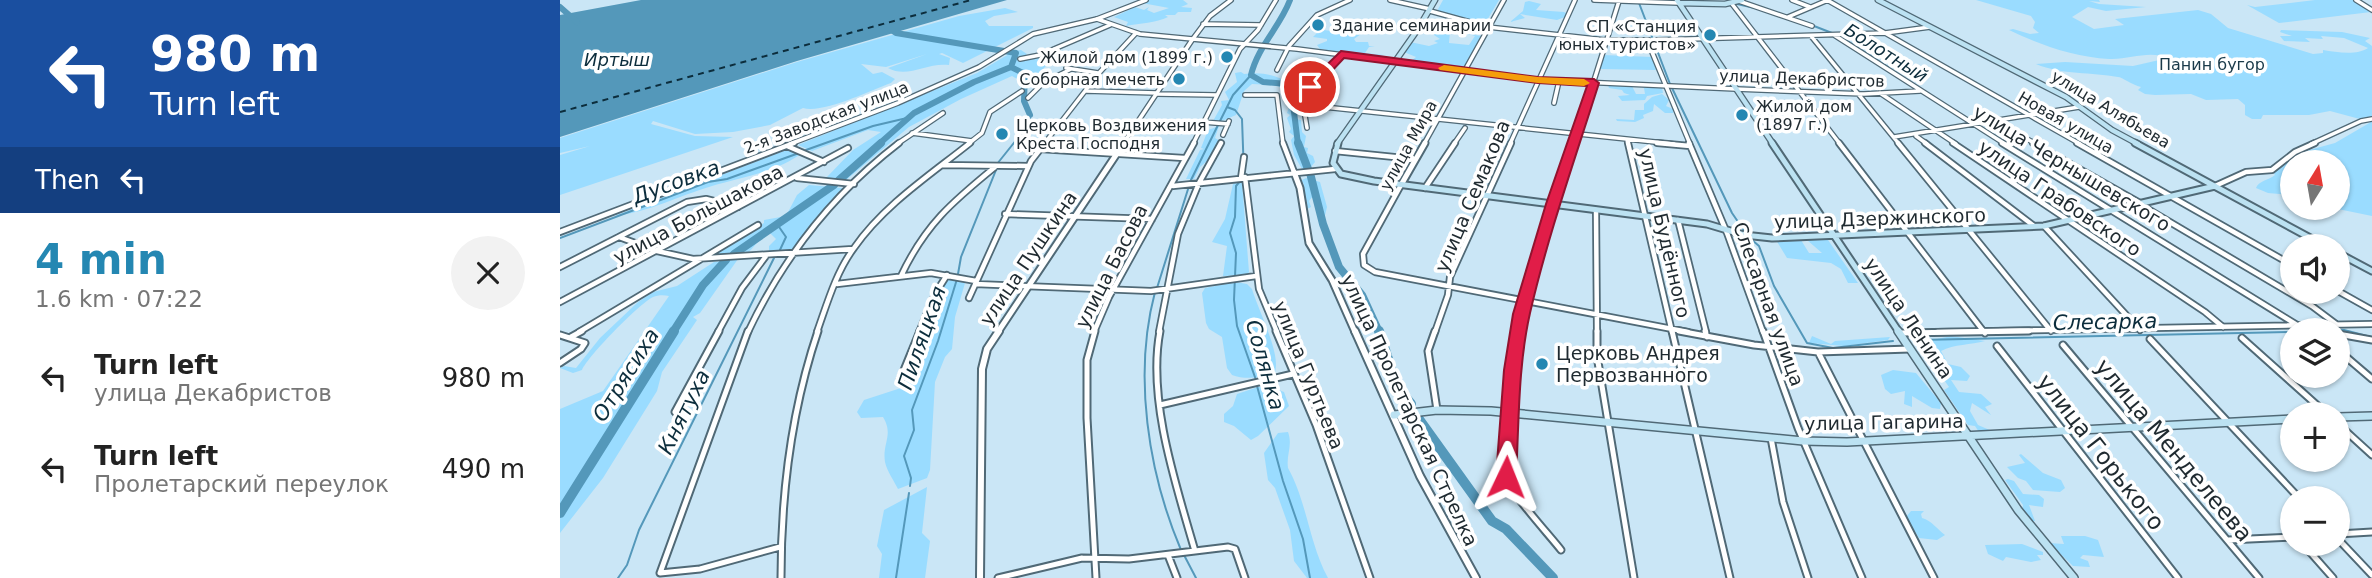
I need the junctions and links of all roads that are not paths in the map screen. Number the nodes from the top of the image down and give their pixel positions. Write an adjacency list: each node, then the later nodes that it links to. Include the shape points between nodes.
1 (1146, 0): 24 (street)
2 (1231, 0): 25 (street, улица Пушкина)
3 (1276, 0): 26 (street, улица Басова)
4 (1350, 0): 42 (street, via 1318,14)
5 (1390, 0): 21 (street)
6 (1435, 0): 21 (main road)
7 (1504, 0): 29 (street, улица Мира)
8 (1575, 0): 33 (street, улица Семакова)
9 (1594, 0): 14 (street)
10 (1792, 0): 20 (street)
11 (1828, 0): 20 (street); 32 (street, Новая улица)
12 (1878, 0): 30 (main road, улица Алябьева)
13 (2356, 0): 22 (street)
14 (1619, 1): 15 (street); 39 (street)
15 (1633, 1): 16 (street)
16 (1644, 1): 17 (street)
17 (1678, 1): 19 (main road); 37 (main road, улица Ленина)
18 (1737, 1): 19 (main road); 23 (street); 36 (street)
19 (1719, 2)
20 (1810, 7): 23 (street)
21 (1430, 10): 29 (street); 45 (main road)
22 (2372, 10)
23 (1787, 17): 28 (street)
24 (1097, 19): 27 (street); 87 (street, 2-я Заводская улица, via 1033,34 951,80)
25 (1203, 23): 26 (street); 38 (street, улица Пушкина)
26 (1261, 24): 41 (street, улица Басова)
27 (1110, 25): 31 (street); 44 (street)
28 (1812, 26)
29 (1488, 27): 33 (street); 47 (street, улица Мира)
30 (1931, 27): 32 (street); 66 (main road, улица Алябьева)
31 (1136, 33): 38 (street); 48 (street)
32 (1885, 33): 34 (street); 69 (street, Новая улица)
33 (1558, 35): 39 (street); 49 (street, улица Семакова)
34 (1834, 35): 35 (street); 57 (street, улица Чернышевского)
35 (1811, 36): 36 (street); 60 (street)
36 (1758, 37): 37 (street); 56 (street)
37 (1704, 39): 40 (street); 53 (main road, улица Ленина)
38 (1192, 40): 41 (street); 59 (street, улица Пушкина)
39 (1605, 40): 51 (street); 52 (street, Слесарная улица, via 1649,40)
40 (1657, 40)
41 (1247, 45): 42 (street); 61 (street, улица Басова, via 1240,49)
42 (1288, 48): 43 (street); 46 (street)
43 (1341, 55): 45 (street); 65 (street, via 1308,91)
44 (1020, 59)
45 (1394, 62): 47 (street); 67 (main road)
46 (1277, 70)
47 (1463, 71): 49 (street); 71 (street, улица Мира)
48 (1099, 73): 55 (street); 63 (street, via 1069,68)
49 (1538, 80): 50 (street); 77 (street, улица Семакова)
50 (1559, 82): 51 (street); 64 (street)
51 (1594, 83): 52 (street); 81 (street)
52 (1664, 86): 53 (street, улица Декабристов); 88 (street, Слесарная улица)
53 (1736, 89): 56 (street, улица Декабристов); 132 (main road, улица Ленина)
54 (1022, 91): 84 (street, via 989,111 982,133)
55 (1085, 91): 59 (street); 90 (street)
56 (1799, 91): 60 (street, улица Декабристов); 129 (street)
57 (1920, 91): 58 (street, улица Декабристов); 74 (street, улица Чернышевского)
58 (1880, 93): 60 (street, улица Декабристов); 78 (street, улица Грабовского)
59 (1156, 94): 61 (street); 92 (street, улица Пушкина)
60 (1859, 94): 83 (street)
61 (1217, 95): 73 (street, улица Басова)
62 (1245, 95): 101 (street, улица Пролетарская Стрелка, via 1277,95 1283,143)
63 (1028, 98)
64 (1554, 103)
65 (1305, 105): 67 (street); 75 (street)
66 (2080, 107): 69 (street); 108 (main road, улица Алябьева, via 2112,130)
67 (1359, 111): 71 (street); 91 (main road)
68 (943, 113): 79 (street)
69 (2029, 114): 72 (street); 111 (street, Новая улица)
70 (2372, 118): 108 (street, via 2301,149 2272,170 2246,172)
71 (1436, 119): 77 (street); 95 (street, улица Мира)
72 (1994, 121): 74 (street); 113 (street)
73 (1203, 122): 80 (street, via 1228,122); 94 (street, улица Басова)
74 (1974, 125): 78 (street); 116 (street, улица Чернышевского)
75 (1307, 128)
76 (1465, 128): 109 (street)
77 (1516, 128): 81 (street); 110 (street, улица Семакова)
78 (1935, 132): 82 (street); 122 (street, улица Грабовского)
79 (911, 133): 84 (street); 105 (street)
80 (1223, 135)
81 (1578, 135): 85 (street); 112 (street)
82 (1915, 135): 83 (street); 125 (street)
83 (1894, 137): 127 (street)
84 (972, 141): 97 (street)
85 (1627, 141): 88 (street); 119 (street, улица Будённого)
86 (1221, 142): 104 (street)
87 (787, 146): 96 (street); 128 (street, 2-я Заводская улица)
88 (1690, 146): 126 (street, Слесарная улица)
89 (848, 148): 96 (street, улица Большакова)
90 (1038, 149): 92 (street); 98 (street)
91 (1334, 151): 95 (street); 100 (main road)
92 (1117, 154): 94 (street); 118 (street, улица Пушкина)
93 (1244, 157): 102 (street, улица Гуртьева)
94 (1184, 158): 107 (street, улица Басова)
95 (1414, 159): 106 (street, улица Мира)
96 (824, 162): 103 (street, улица Большакова)
97 (942, 165): 99 (street); 133 (street)
98 (1028, 166): 99 (street); 117 (street)
99 (995, 167): 143 (street, via 944,209 914,248)
100 (1335, 169): 101 (street, улица Дзержинского); 106 (main road, улица Дзержинского, via 1356,179)
101 (1294, 172): 102 (street, улица Дзержинского); 190 (street, улица Пролетарская Стрелка, via 1309,242 1332,280)
102 (1243, 177): 104 (street, улица Дзержинского); 144 (street, улица Гуртьева)
103 (796, 178): 105 (street); 114 (street, улица Большакова)
104 (1199, 183): 107 (street, улица Дзержинского); 149 (street, via 1178,234)
105 (854, 184): 135 (street)
106 (1401, 185): 109 (main road, улица Дзержинского); 148 (street, улица Мира, via 1367,244 1362,258 1365,267)
107 (1172, 186): 120 (street, улица Басова)
108 (2215, 186): 111 (main road, улица Дзержинского); 130 (main road, улица Алябьева)
109 (1425, 188): 110 (main road, улица Дзержинского)
110 (1486, 196): 112 (main road, улица Дзержинского); 148 (street, улица Семакова)
111 (2173, 198): 113 (main road, улица Дзержинского); 137 (street, Новая улица)
112 (1553, 204): 115 (main road, улица Дзержинского); 153 (street)
113 (2141, 205): 116 (main road, улица Дзержинского); 158 (street)
114 (740, 208): 131 (street, via 706,199 692,201); 134 (street, улица Большакова)
115 (1596, 210): 119 (main road, улица Дзержинского); 156 (street)
116 (2115, 211): 122 (main road, улица Дзержинского); 157 (street, улица Чернышевского)
117 (1005, 214): 118 (street); 145 (street)
118 (1075, 216): 120 (street); 147 (street, улица Пушкина)
119 (1646, 216): 121 (main road, улица Дзержинского); 163 (street, улица Будённого)
120 (1152, 219): 150 (street, улица Басова)
121 (1678, 220): 126 (main road, улица Дзержинского); 171 (street)
122 (2067, 222): 124 (main road, улица Дзержинского); 162 (street, улица Грабовского)
123 (758, 225): 138 (street)
124 (2045, 226): 125 (main road, улица Дзержинского); 164 (street)
125 (2036, 227): 127 (main road, улица Дзержинского)
126 (1725, 228): 132 (main road, улица Дзержинского, via 1768,238); 177 (street, Слесарная улица)
127 (1970, 231): 129 (main road, улица Дзержинского); 165 (street)
128 (560, 232)
129 (1909, 233): 132 (main road, улица Дзержинского); 167 (street)
130 (2303, 234)
131 (619, 237): 134 (street); 140 (street)
132 (1836, 237): 166 (main road, улица Ленина)
133 (853, 249): 135 (street); 146 (street)
134 (657, 251): 138 (street); 154 (street, улица Большакова)
135 (793, 254): 136 (street); 210 (street, via 742,344 661,564 662,575 684,575)
136 (768, 255): 138 (street); 188 (street, via 713,339)
137 (2280, 258)
138 (705, 259): 170 (street)
139 (2350, 259): 141 (main road)
140 (560, 267)
141 (2372, 271)
142 (947, 275): 143 (street); 145 (street); 184 (street)
143 (901, 276): 146 (street)
144 (1256, 276): 149 (street); 182 (street, улица Гуртьева)
145 (975, 282): 147 (street); 151 (street)
146 (836, 284): 210 (street, via 797,397 782,493)
147 (1028, 286): 150 (street); 219 (street, улица Пушкина, via 982,362)
148 (1450, 286): 153 (street); 187 (street, улица Семакова, via 1427,354)
149 (1166, 288): 150 (street); 186 (street, via 1158,340)
150 (1113, 289): 216 (street, улица Басова, via 1087,360)
151 (969, 298)
152 (2350, 298): 155 (street)
153 (1525, 300): 156 (street); 189 (street)
154 (560, 303)
155 (2372, 310)
156 (1596, 315): 163 (street); 194 (street, via 1597,356)
157 (2286, 318)
158 (2328, 318)
159 (2350, 324): 160 (street)
160 (2372, 324)
161 (2280, 325): 162 (street)
162 (2222, 327): 164 (street)
163 (1672, 330): 171 (street); 197 (street, улица Будённого)
164 (2140, 330): 165 (street)
165 (2051, 331): 167 (street)
166 (1900, 333): 167 (street); 178 (main road, улица Ленина)
167 (1985, 333)
168 (560, 335): 170 (street)
169 (2350, 336): 174 (street)
170 (571, 337): 181 (street, via 584,347)
171 (1707, 337): 177 (street)
172 (2242, 338): 185 (street)
173 (2150, 339): 195 (street)
174 (2372, 340)
175 (2063, 345): 196 (street, улица Менделеева)
176 (1997, 346): 198 (street, улица Горького)
177 (1769, 347): 179 (street); 202 (street, Слесарная улица)
178 (1911, 349): 179 (street); 200 (main road, улица Ленина)
179 (1818, 352): 203 (street)
180 (2350, 360): 183 (street)
181 (560, 363)
182 (1293, 374): 186 (street); 224 (street, улица Гуртьева, via 1316,425)
183 (2372, 379)
184 (900, 380)
185 (2313, 402)
186 (1160, 405): 212 (street, via 1168,459)
187 (1437, 410): 189 (main road, улица Гагарина); 190 (main road, улица Гагарина)
188 (675, 412)
189 (1510, 412): 194 (main road, улица Гагарина); 211 (street, via 1508,483)
190 (1394, 415): 225 (street, улица Пролетарская Стрелка, via 1446,527)
191 (2372, 416): 192 (main road)
192 (2350, 417)
193 (2280, 420): 195 (main road, улица Гагарина)
194 (1608, 421): 197 (main road, улица Гагарина); 226 (street)
195 (2228, 422): 196 (main road, улица Гагарина); 205 (street)
196 (2132, 427): 198 (main road, улица Гагарина); 209 (street, улица Менделеева)
197 (1695, 430): 201 (main road, улица Гагарина); 227 (street, улица Будённого)
198 (2062, 431): 200 (main road, улица Гагарина); 232 (street, улица Горького)
199 (2350, 435): 204 (street)
200 (1969, 436): 203 (main road, улица Гагарина); 231 (main road, улица Ленина, via 2026,521)
201 (1771, 437): 202 (main road, улица Гагарина); 228 (street, via 1783,502)
202 (1803, 440): 203 (main road, улица Гагарина); 229 (street, Слесарная улица)
203 (1866, 442): 230 (street)
204 (2372, 455)
205 (2288, 486)
206 (2372, 532): 207 (street)
207 (2350, 533)
208 (2280, 538): 209 (street)
209 (2227, 540): 233 (street, улица Менделеева)
210 (780, 547): 218 (street)
211 (1561, 550)
212 (1195, 551): 214 (street); 223 (street, via 1222,544 1235,548)
213 (2350, 552): 217 (street)
214 (1168, 555): 216 (street, via 1115,561); 222 (street)
215 (2314, 556): 234 (street)
216 (1095, 557): 220 (street); 221 (street, улица Басова)
217 (2372, 575)
218 (781, 578)
219 (980, 578)
220 (998, 578)
221 (1096, 578)
222 (1177, 578)
223 (1245, 578)
224 (1370, 578)
225 (1476, 578)
226 (1634, 578)
227 (1730, 578)
228 (1808, 578)
229 (1862, 578)
230 (1934, 578)
231 (2074, 578)
232 (2178, 578)
233 (2259, 578)
234 (2333, 578)

